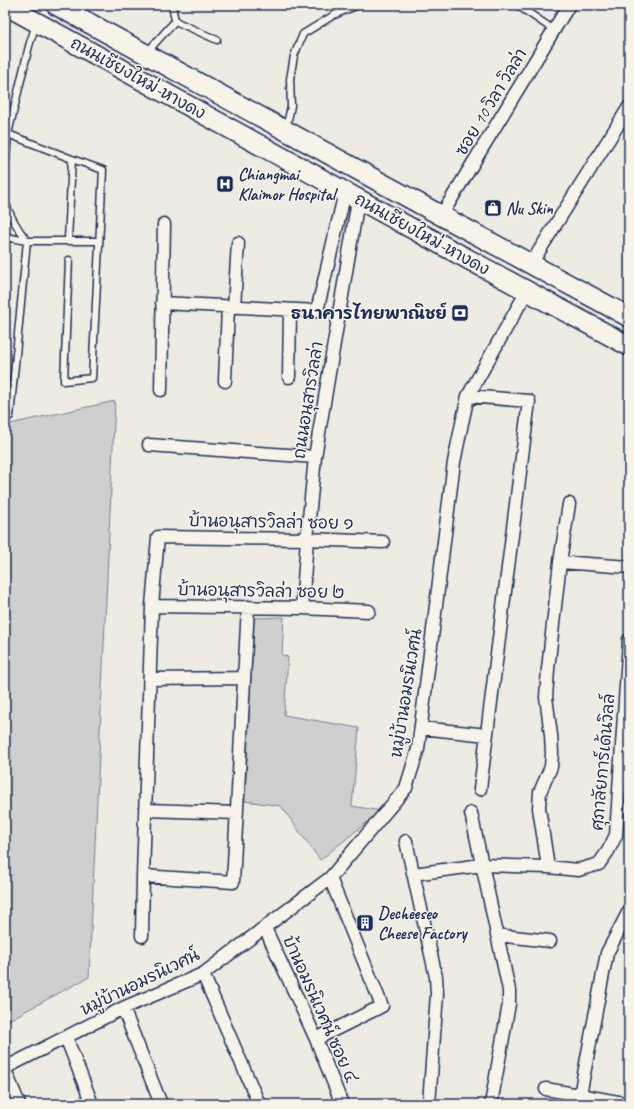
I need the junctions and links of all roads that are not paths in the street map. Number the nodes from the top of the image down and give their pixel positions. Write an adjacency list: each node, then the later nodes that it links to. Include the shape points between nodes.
1 (56, 5): 11 (main road, ถนนเชียงใหม่-หางดง)
2 (172, 5): 7 (lane)
3 (358, 5): 13 (lane, via 334,15 303,34 294,56 290,79 291,106)
4 (518, 5): 9 (lane)
5 (569, 5): 9 (street, ซอย 10 วิลา วิลล่า)
6 (5, 6): 8 (main road, ถนนเชียงใหม่-หางดง)
7 (175, 21): 10 (lane); 11 (lane)
8 (37, 23): 14 (lane); 17 (main road, ถนนเชียงใหม่-หางดง)
9 (554, 30): 19 (street, ซอย 10 วิลา วิลล่า)
10 (217, 40)
11 (146, 54): 13 (main road, ถนนเชียงใหม่-หางดง)
12 (629, 106): 28 (street)
13 (286, 131): 19 (main road, ถนนเชียงใหม่-หางดง)
14 (6, 136): 15 (lane); 16 (lane)
15 (72, 159): 22 (lane); 24 (lane, via 103,170)
16 (5, 172)
17 (352, 196): 26 (main road, ถนนเชียงใหม่-หางดง); 32 (street, via 317,311); 41 (street, ถนนอนุสารวิลล่า)
18 (5, 201): 23 (lane, via 12,221)
19 (447, 219): 26 (main road); 28 (main road, ถนนเชียงใหม่-หางดง)
20 (164, 224): 30 (street)
21 (5, 237): 23 (lane)
22 (68, 240): 23 (lane); 24 (lane)
23 (27, 241): 39 (lane, via 10,416)
24 (99, 241): 27 (lane, via 92,378 64,382)
25 (238, 243): 31 (street)
26 (440, 244): 29 (main road, ถนนเชียงใหม่-หางดง)
27 (69, 260)
28 (531, 264): 33 (main road, ถนนเชียงใหม่-หางดง)
29 (526, 291): 34 (main road, ถนนเชียงใหม่-หางดง); 38 (street, หมู่บ้านอมรนิเวศน์)
30 (162, 303): 31 (street); 37 (street)
31 (231, 307): 32 (street); 36 (street)
32 (290, 310): 35 (street)
33 (629, 317)
34 (629, 346)
35 (289, 377)
36 (226, 381)
37 (161, 390)
38 (468, 396): 54 (street, หมู่บ้านอมรนิเวศน์, via 454,462); 55 (street, via 529,401)
39 (5, 418)
40 (149, 445): 41 (street)
41 (316, 457): 43 (street, ถนนอนุสารวิลล่า)
42 (569, 504): 45 (street)
43 (307, 539): 44 (street, บ้านอนุสารวิลล่า ซอย ๑); 47 (street, บ้านอนุสารวิลล่า ซอย ๑, via 158,537); 49 (street, ถนนอนุสารวิลล่า)
44 (383, 542)
45 (560, 562): 46 (street); 62 (street, via 546,697 552,735 551,767 540,792 539,808)
46 (629, 568)
47 (152, 606): 48 (street, บ้านอนุสารวิลล่า ซอย ๒); 53 (street)
48 (248, 607): 49 (street, บ้านอนุสารวิลล่า ซอย ๒); 52 (street)
49 (302, 608): 50 (street, บ้านอนุสารวิลล่า ซอย ๒)
50 (369, 611)
51 (629, 640): 62 (street, ศุภาลัยการ์เด้นวิลล์, via 616,835 599,864 578,870)
52 (244, 678): 53 (street); 58 (street)
53 (150, 680): 57 (street)
54 (421, 728): 55 (street); 65 (street, หมู่บ้านอมรนิเวศน์, via 418,749 406,788)
55 (487, 735): 56 (street)
56 (480, 789)
57 (146, 810): 58 (street); 64 (street)
58 (237, 813): 64 (street, via 233,882)
59 (470, 813): 61 (street)
60 (406, 841): 63 (street)
61 (482, 865): 62 (street, ศุภาลัยการ์เด้นวิลล์); 63 (street, ศุภาลัยการ์เด้นวิลล์); 68 (street)
62 (548, 867)
63 (413, 874): 83 (street, via 437,994)
64 (143, 876): 69 (street)
65 (330, 878): 67 (street, หมู่บ้านอมรนิเวศน์); 74 (street, via 382,1006)
66 (629, 911): 77 (street, via 607,953)
67 (265, 928): 71 (street, หมู่บ้านอมรนิเวศน์); 74 (street, บ้านอมรนิเวศน์ ซอย ๔)
68 (497, 935): 70 (street); 84 (street, via 509,990 509,1004)
69 (142, 936)
70 (550, 941)
71 (203, 974): 72 (street, หมู่บ้านอมรนิเวศน์); 81 (street)
72 (123, 1008): 73 (street, หมู่บ้านอมรนิเวศน์); 80 (street)
73 (66, 1037): 75 (street, หมู่บ้านอมรนิเวศน์); 79 (street)
74 (316, 1039): 82 (street, บ้านอมรนิเวศน์ ซอย ๔)
75 (5, 1069): 78 (street)
76 (546, 1089): 77 (street)
77 (580, 1095): 85 (street)
78 (19, 1104)
79 (92, 1104)
80 (161, 1104)
81 (259, 1104)
82 (342, 1104)
83 (429, 1104)
84 (491, 1104)
85 (629, 1104)

